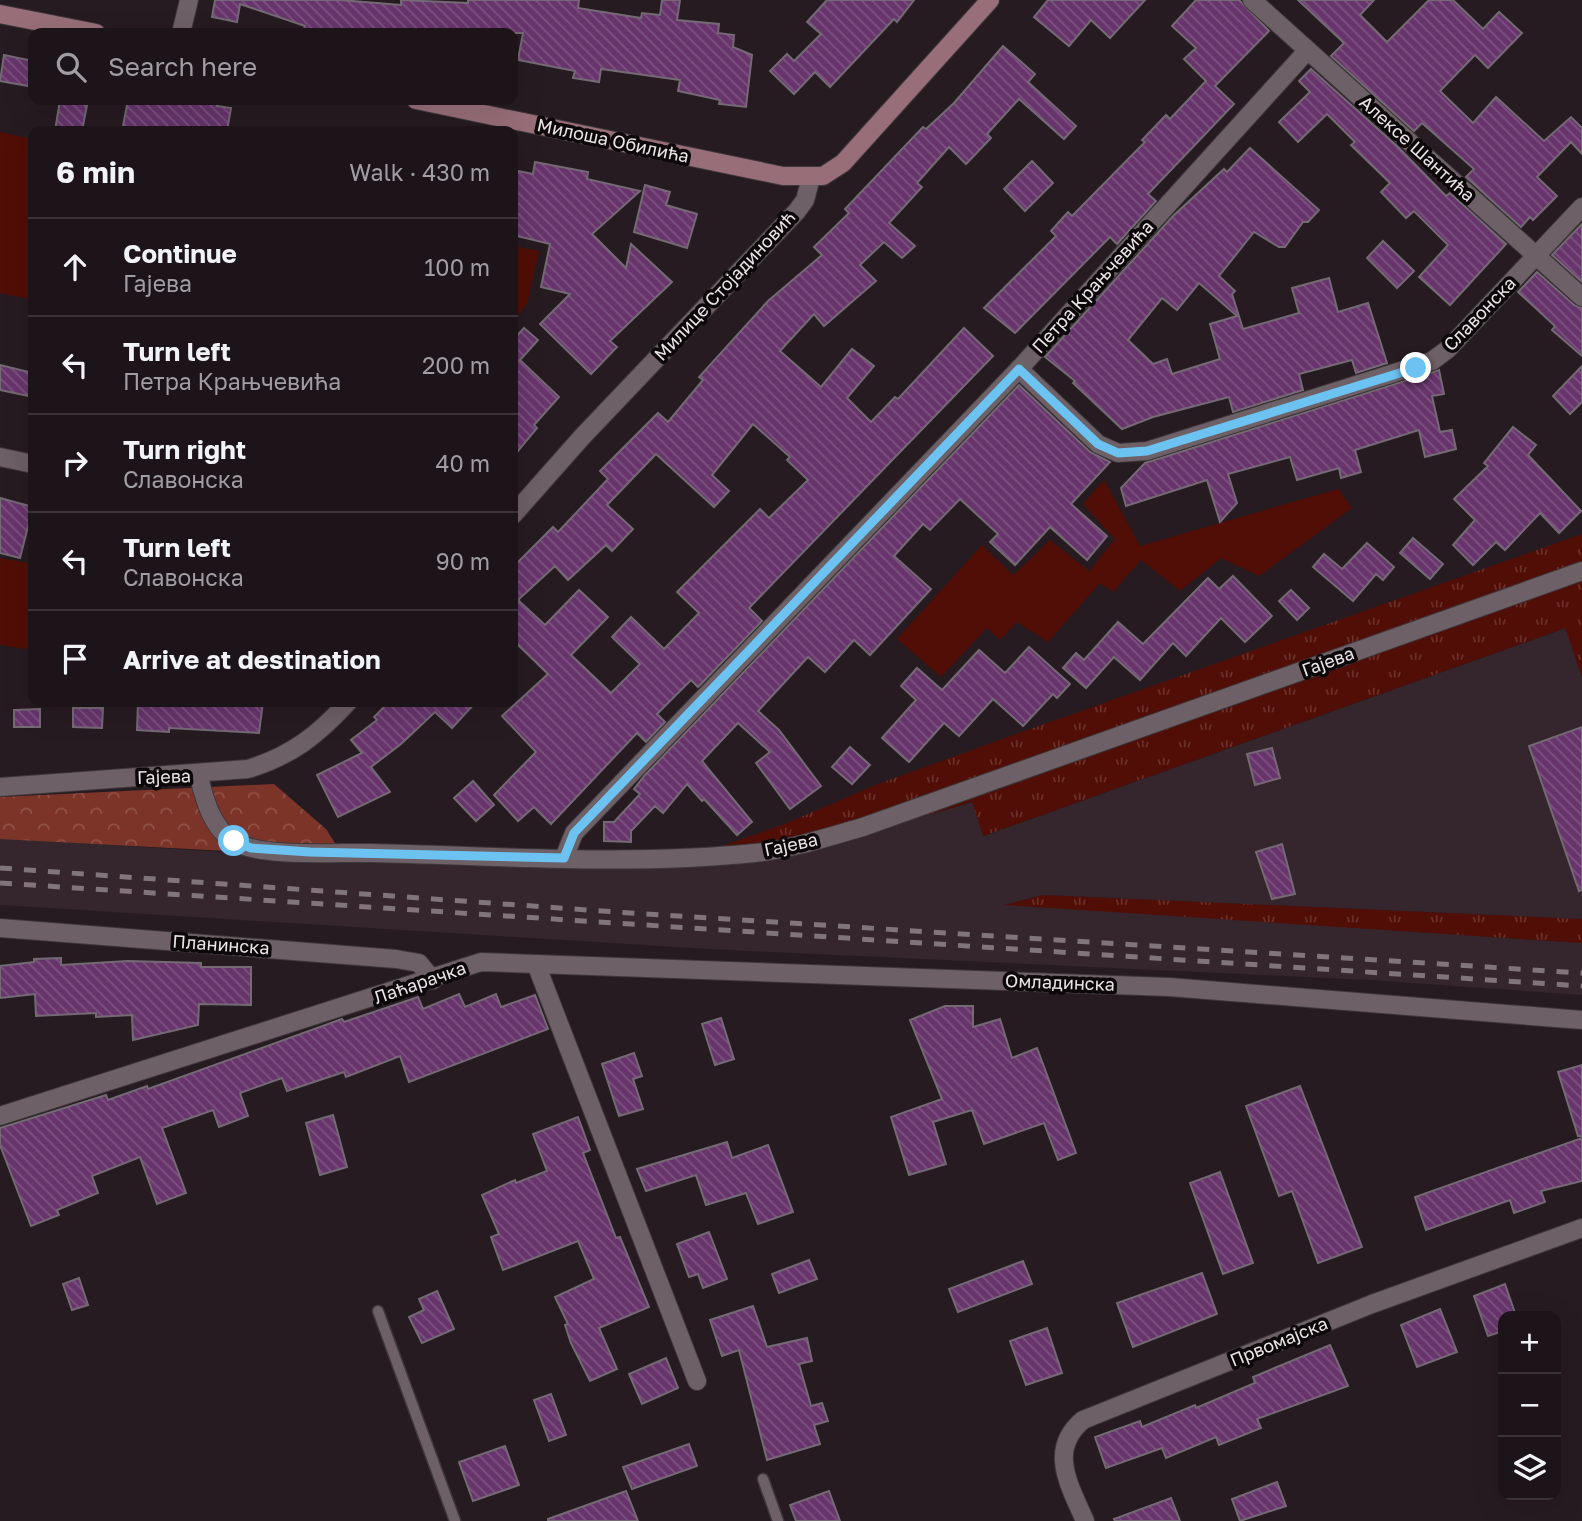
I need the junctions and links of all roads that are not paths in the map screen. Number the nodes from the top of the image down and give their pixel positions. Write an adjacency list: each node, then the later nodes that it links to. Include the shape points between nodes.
1 (189, 0): 6 (street)
2 (990, 0): 9 (street, via 843,163)
3 (1252, 0): 7 (street, Алексе Шантића)
4 (0, 14): 5 (street)
5 (71, 28)
6 (182, 28)
7 (1307, 51): 11 (street, Алексе Шантића); 13 (street, Петра Крањчевића)
8 (440, 105): 9 (street, Милоша Обилића)
9 (811, 178): 16 (street, Милице Стојадиновић, via 797,211)
10 (1582, 206): 11 (street, Славонска)
11 (1537, 256): 12 (street, Алексе Шантића); 13 (street, Славонска, via 1432,361 1136,454 1118,453 1098,444)
12 (1582, 297)
13 (1019, 369): 21 (street, Петра Крањчевића, via 574,833)
14 (0, 457): 15 (street)
15 (28, 463)
16 (518, 510)
17 (1582, 571): 21 (street, Гајева, via 863,827 759,852)
18 (343, 707): 19 (street, via 290,754 248,769)
19 (198, 773): 20 (street, Гајева); 21 (street, Гајева, via 213,817 234,841 251,848)
20 (0, 787)
21 (564, 858)
22 (0, 928): 24 (street, Планинска, via 396,959 419,963)
23 (536, 964): 24 (street, Лаћарачка, via 481,962); 25 (street, Омладинска, via 1169,988); 29 (street)
24 (433, 980): 26 (street, Лаћарачка)
25 (1582, 1020)
26 (0, 1116)
27 (1582, 1228): 33 (street, Првомајска, via 1372,1304 1083,1420 1069,1432 1062,1455)
28 (378, 1311): 31 (lane)
29 (697, 1381)
30 (762, 1479): 32 (lane)
31 (455, 1521)
32 (778, 1521)
33 (1084, 1521)

